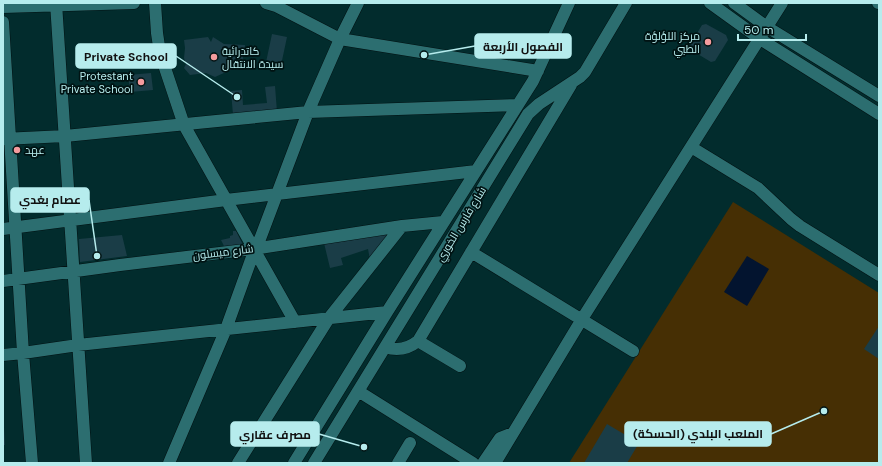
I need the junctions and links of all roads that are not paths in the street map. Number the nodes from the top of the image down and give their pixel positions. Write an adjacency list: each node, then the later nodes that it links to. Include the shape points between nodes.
1 (134, 3): 10 (street)
2 (155, 3): 22 (street, via 160,53)
3 (266, 3): 14 (street)
4 (358, 3): 14 (street)
5 (569, 3): 16 (street)
6 (626, 3): 17 (street, شارع فارس الخوري, via 588,68)
7 (710, 3): 15 (street)
8 (734, 3): 13 (street)
9 (782, 3): 13 (street)
10 (56, 4): 11 (street); 23 (street)
11 (3, 7)
12 (3, 22): 24 (street)
13 (767, 27): 15 (street); 18 (street)
14 (340, 39): 16 (street); 20 (street)
15 (760, 39): 21 (street); 25 (street)
16 (538, 71): 19 (street)
17 (573, 82): 35 (street); 47 (street, شارع فارس الخوري, via 528,114)
18 (879, 96)
19 (518, 105): 20 (street); 26 (street)
20 (308, 112): 22 (street); 27 (street)
21 (879, 114)
22 (184, 125): 23 (street); 28 (street)
23 (65, 136): 24 (street); 29 (street)
24 (7, 139): 32 (street)
25 (691, 147): 37 (street, via 758,188 800,226); 42 (street)
26 (476, 171): 27 (street); 30 (street)
27 (278, 194): 28 (street); 34 (street, via 260,239)
28 (226, 200): 29 (street); 34 (street)
29 (70, 220): 32 (street); 36 (street)
30 (443, 222): 31 (street, شارع ميسلون); 40 (street)
31 (402, 226): 34 (street, شارع ميسلون); 41 (street)
32 (15, 228): 33 (street); 38 (street)
33 (3, 229)
34 (253, 249): 36 (street, شارع ميسلون); 43 (street); 44 (street)
35 (471, 252): 42 (street); 45 (street)
36 (73, 271): 38 (street, شارع ميسلون); 46 (street)
37 (879, 275)
38 (19, 278): 39 (street, شارع ميسلون); 49 (street)
39 (3, 281)
40 (387, 312): 41 (street); 59 (street)
41 (329, 318): 43 (street); 58 (street)
42 (582, 319): 48 (street); 53 (street)
43 (295, 322): 44 (street)
44 (226, 329): 46 (street); 57 (street)
45 (418, 341): 47 (street, via 401,349); 51 (street)
46 (78, 344): 49 (street); 56 (street)
47 (385, 347): 52 (street, شارع فارس الخوري)
48 (633, 351)
49 (23, 353): 50 (street); 55 (street)
50 (3, 355)
51 (460, 366)
52 (358, 391): 60 (street, شارع فارس الخوري); 62 (street)
53 (513, 433): 63 (street, via 500,438); 64 (street)
54 (410, 443): 61 (street)
55 (32, 463)
56 (86, 463)
57 (169, 463)
58 (238, 463)
59 (294, 463)
60 (314, 463)
61 (398, 463)
62 (473, 463)
63 (482, 463)
64 (495, 463)

